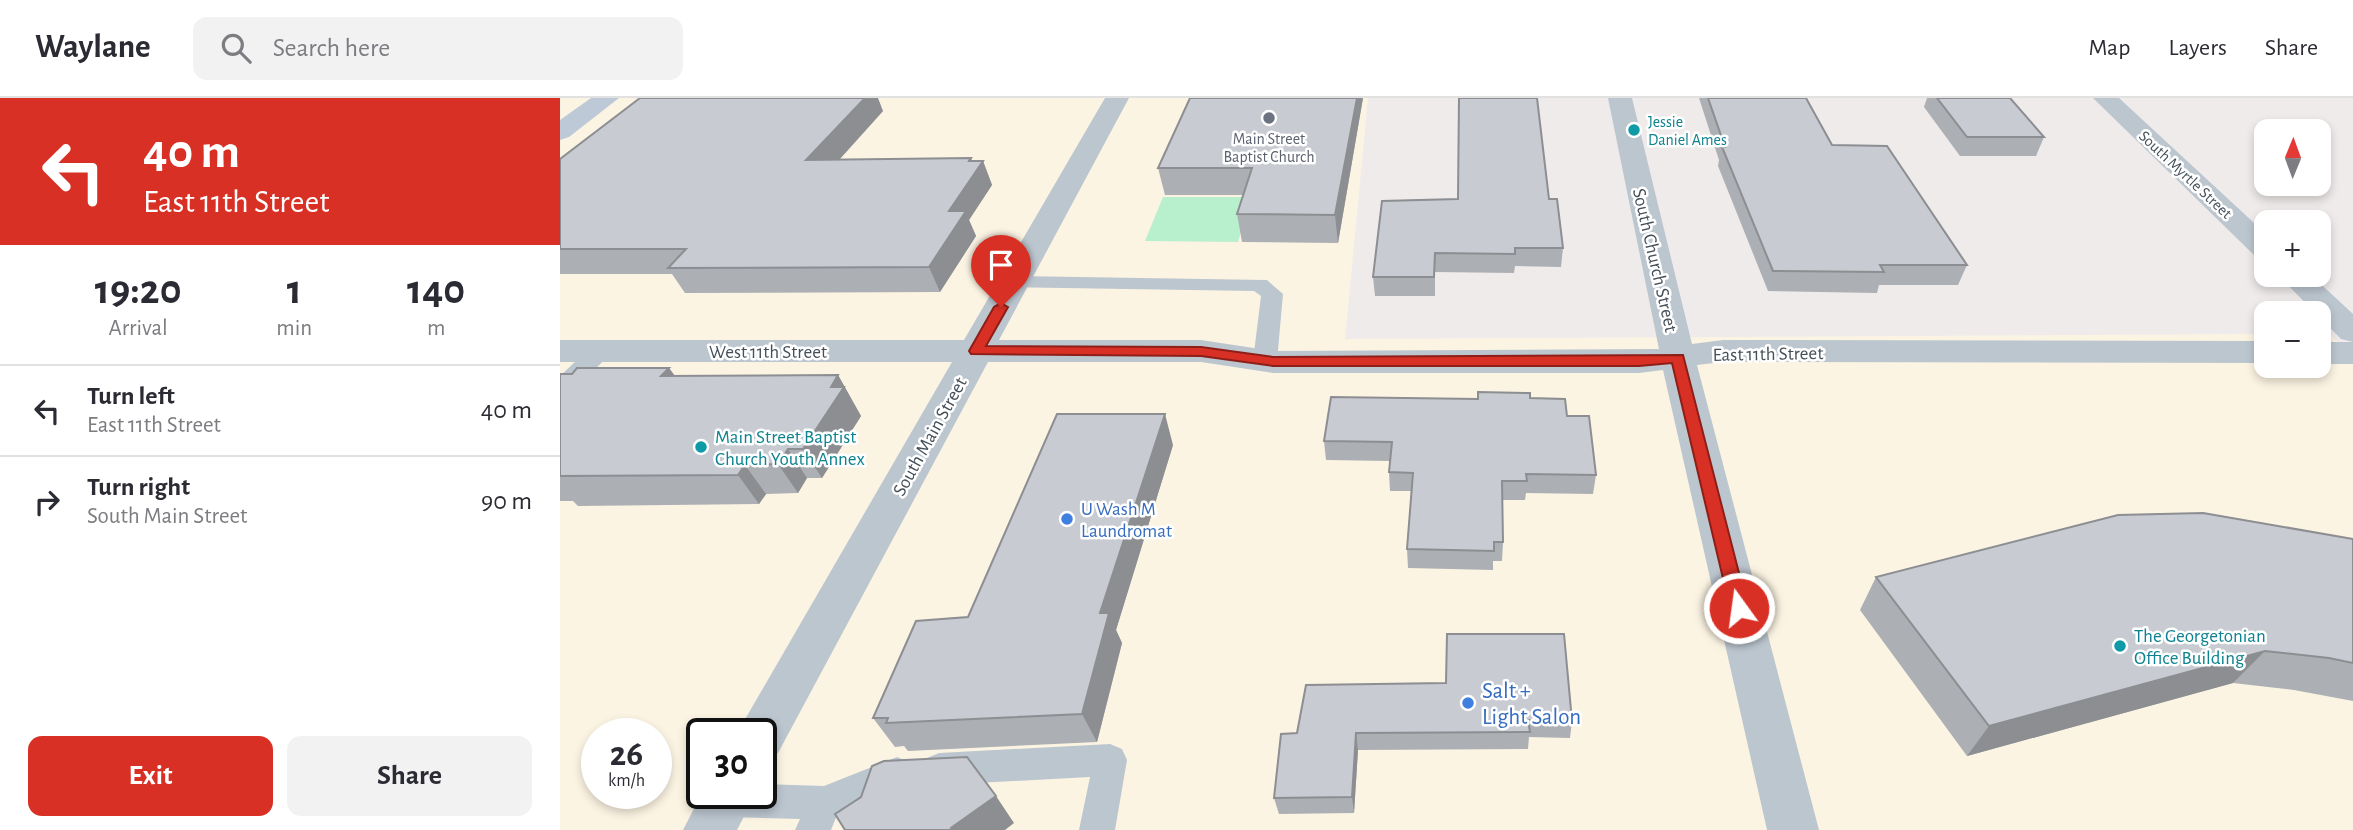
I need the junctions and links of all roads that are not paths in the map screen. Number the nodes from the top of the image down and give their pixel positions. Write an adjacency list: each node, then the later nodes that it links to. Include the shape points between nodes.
1 (607, 98): 5 (main road)
2 (1117, 98): 7 (street, South Main Street)
3 (1620, 98): 16 (street, South Church Street)
4 (2105, 98): 6 (street, South Myrtle Street)
5 (560, 132)
6 (2254, 239)
7 (1015, 282): 12 (street, South Main Street); 17 (lane, via 1259,285 1272,294)
8 (2305, 287): 9 (street)
9 (2353, 332)
10 (560, 351): 11 (street, West 11th Street)
11 (600, 351): 12 (street, West 11th Street); 18 (lane)
12 (976, 351): 17 (street, East 11th Street, via 1201,351); 19 (street, South Main Street)
13 (2254, 352): 16 (street, East 11th Street, via 1723,351)
14 (2331, 352): 15 (street)
15 (2353, 353)
16 (1678, 358): 17 (street, East 11th Street, via 1639,362); 23 (street, South Church Street)
17 (1265, 361)
18 (560, 390)
19 (772, 718)
20 (734, 809): 21 (lane)
21 (818, 816): 22 (lane, via 905,770 1110,760)
22 (1097, 830)
23 (1793, 830)

